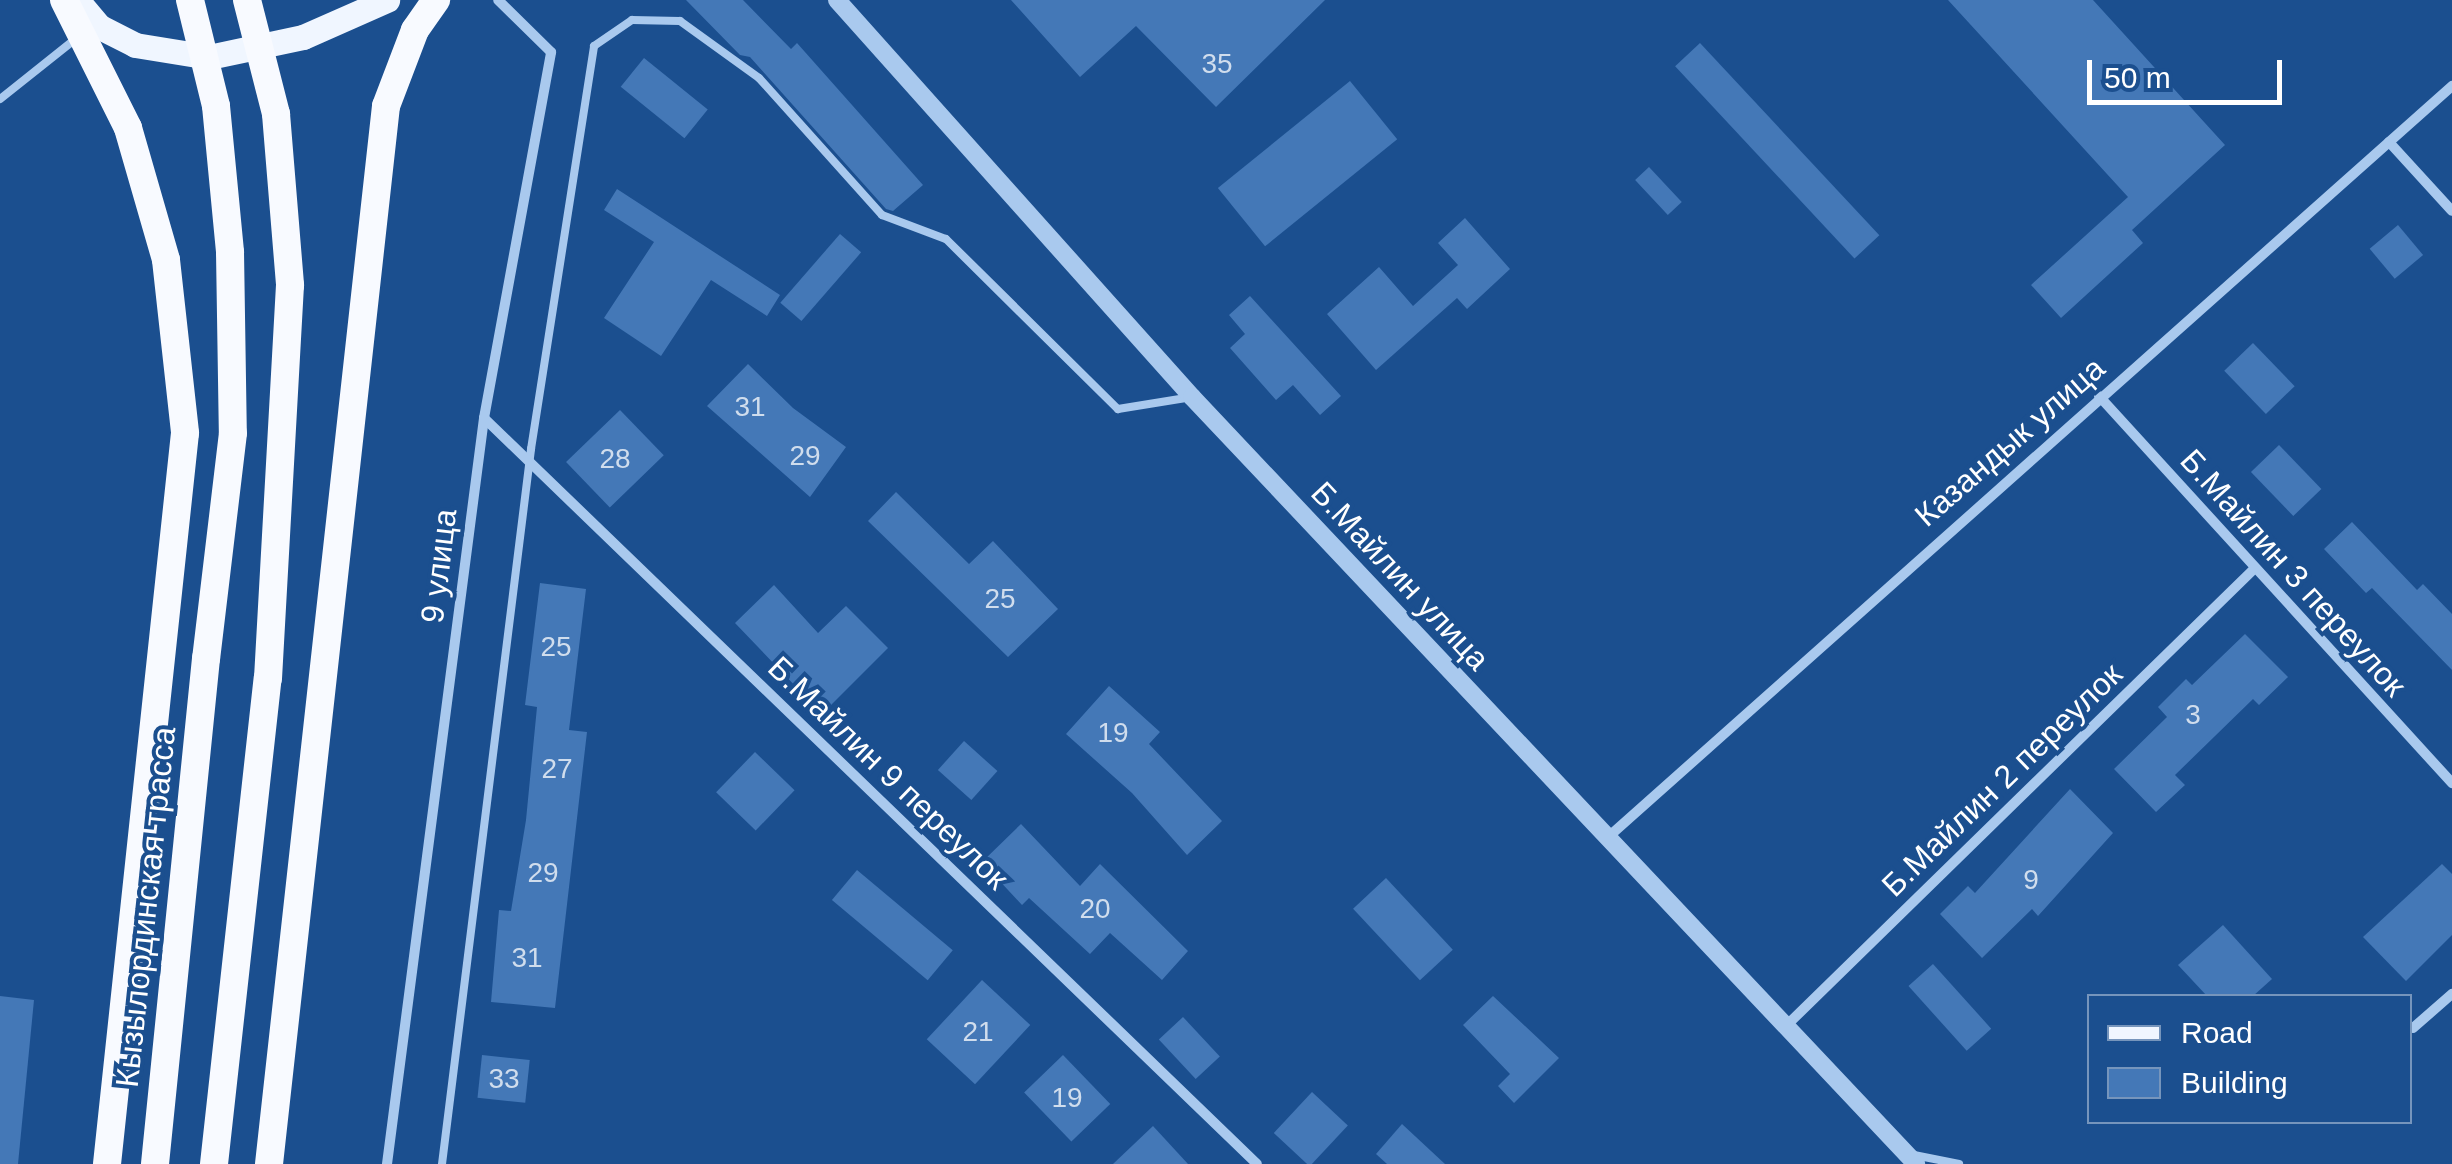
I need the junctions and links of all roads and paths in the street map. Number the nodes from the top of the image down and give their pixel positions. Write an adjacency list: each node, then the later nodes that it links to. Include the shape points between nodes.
1 (64, 0): 9 (highway)
2 (77, 0): 5 (main road, via 100,27 134,45 210,58 303,37)
3 (190, 0): 26 (highway, Кызылординская трасса, bridge, via 216,106 230,252 233,433)
4 (247, 0): 27 (highway, bridge, via 276,114 290,285 268,678)
5 (387, 0)
6 (436, 0): 28 (highway, via 416,30 386,106)
7 (498, 0): 16 (street, 9 улица, via 551,52)
8 (833, 0): 15 (street, Б.Майлин улица)
9 (81, 34): 11 (lane); 25 (highway, via 128,128 166,260 185,433)
10 (2452, 86): 12 (street, Казандык улица)
11 (0, 99)
12 (2389, 142): 13 (street); 14 (street, Казандык улица)
13 (2452, 210)
14 (2099, 396): 18 (street, Б.Майлин 3 переулок); 20 (street, Казандык улица)
15 (1192, 397): 17 (lane, via 1118,409 946,240 882,216 759,78 680,21 632,20 594,46); 20 (street, Б.Майлин улица)
16 (484, 418): 17 (street, Б.Майлин 9 переулок); 29 (street, 9 улица)
17 (530, 462): 30 (lane); 31 (street, Б.Майлин 9 переулок)
18 (2254, 570): 19 (street, Б.Майлин 3 переулок); 22 (street, Б.Майлин 2 переулок)
19 (2452, 783)
20 (1605, 840): 22 (street, Б.Майлин улица)
21 (2452, 994): 23 (street)
22 (1786, 1026): 24 (street, Б.Майлин улица)
23 (2413, 1028)
24 (1912, 1159): 32 (lane)
25 (107, 1164)
26 (155, 1164)
27 (214, 1164)
28 (269, 1164)
29 (387, 1164)
30 (442, 1164)
31 (1257, 1164)
32 (1959, 1164)

